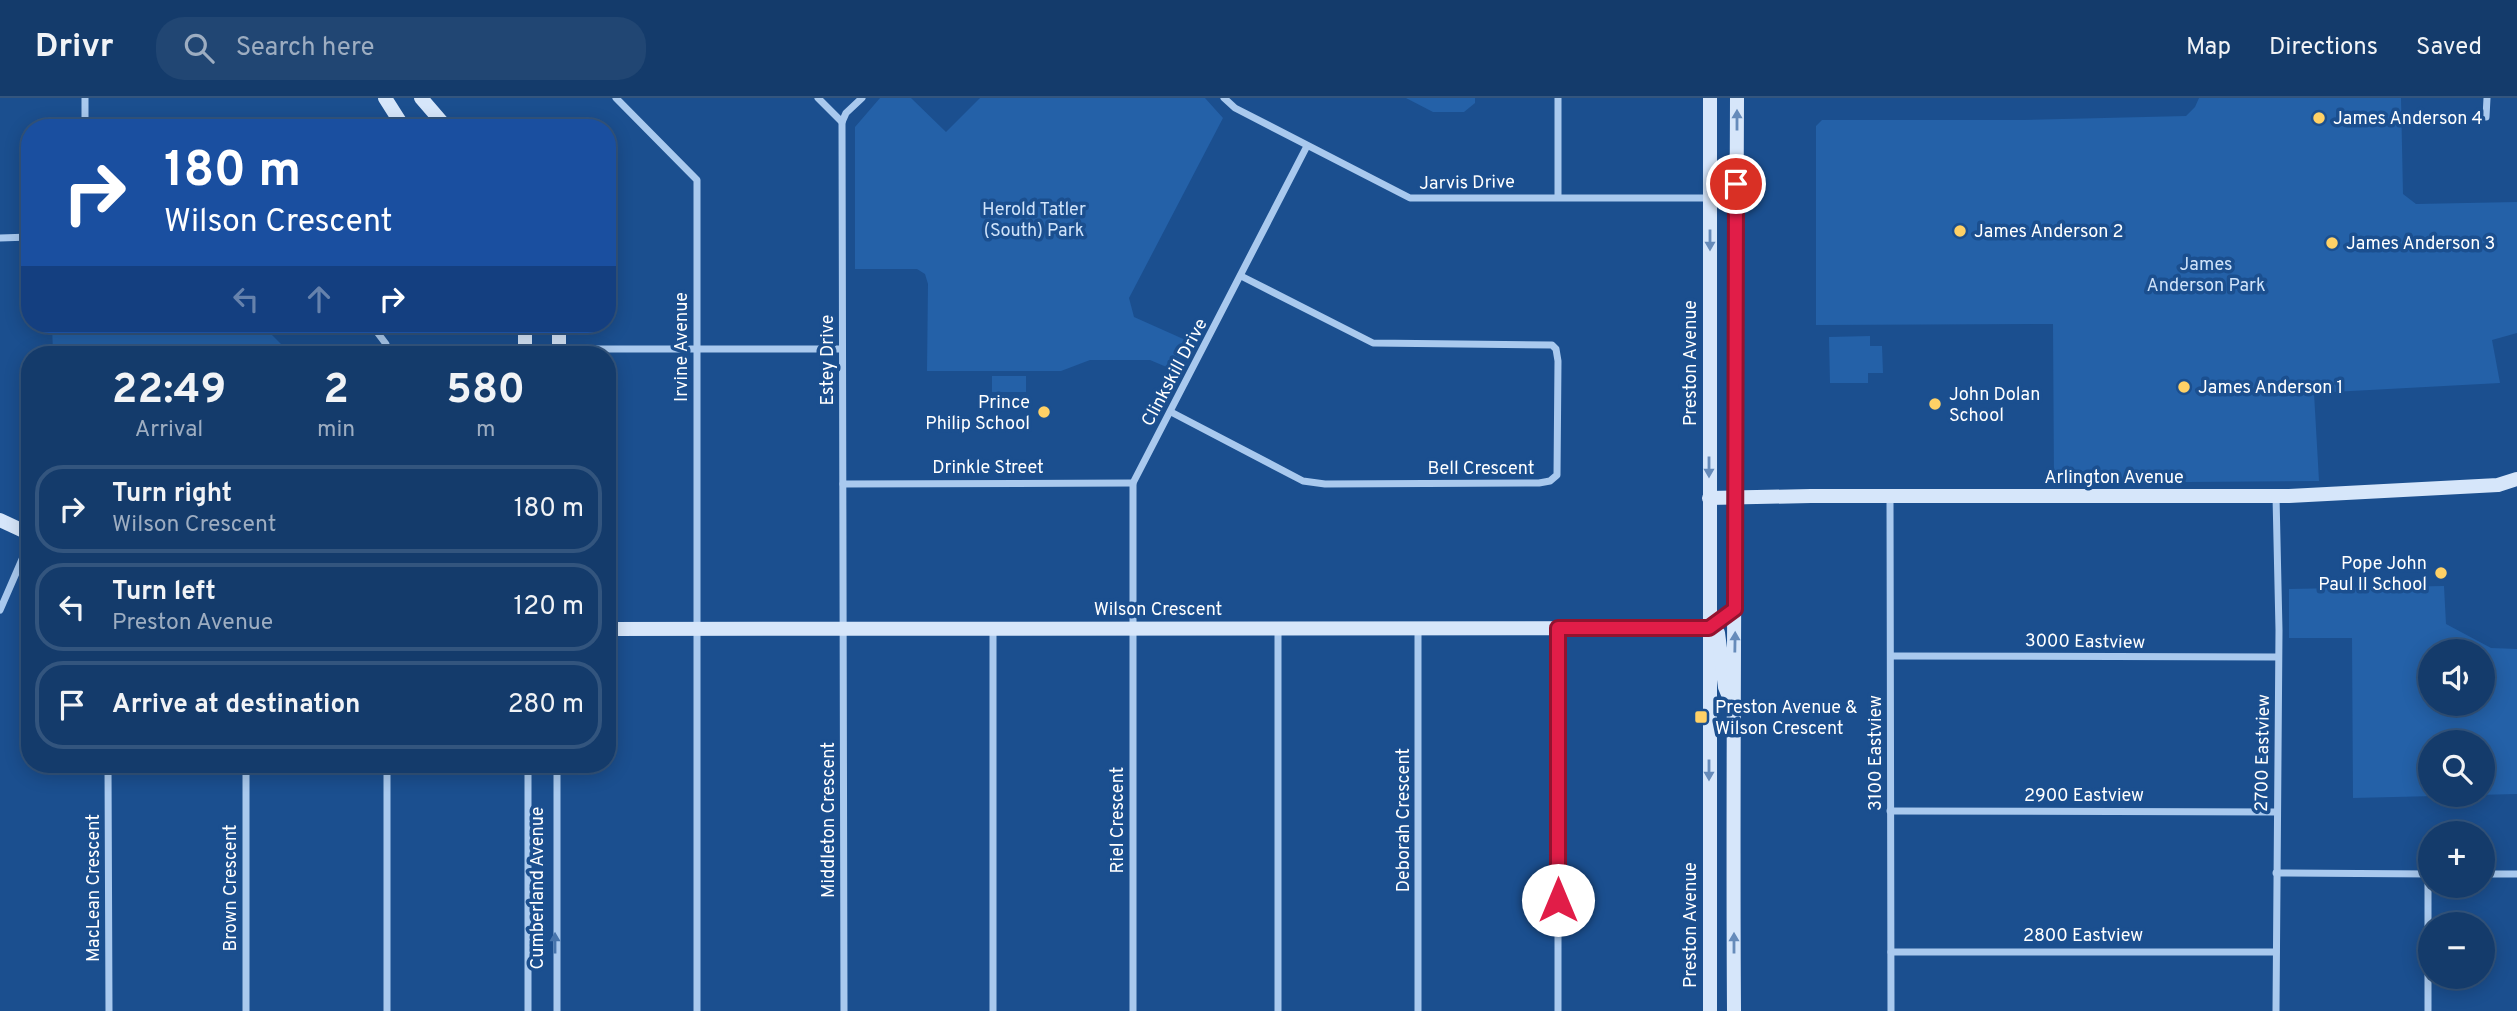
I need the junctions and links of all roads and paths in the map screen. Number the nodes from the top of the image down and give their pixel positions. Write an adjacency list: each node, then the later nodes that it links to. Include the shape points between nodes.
1 (85, 98): 13 (street)
2 (384, 98): 14 (street)
3 (421, 98): 15 (street)
4 (616, 98): 24 (street, Irvine Avenue, via 697,180)
5 (817, 98): 16 (street)
6 (862, 98): 16 (street)
7 (1224, 98): 17 (street, Jarvis Drive)
8 (1558, 98): 18 (street)
9 (1710, 98): 19 (street, Preston Avenue)
10 (1737, 98): 20 (street, Preston Avenue, one-way to 10)
11 (2487, 98): 12 (street)
12 (2486, 117)
13 (85, 119)
14 (398, 119)
15 (439, 119)
16 (842, 122): 25 (street, Estey Drive)
17 (1307, 146): 18 (street, Jarvis Drive, via 1410,198); 23 (street, Clinkskill Drive)
18 (1558, 197): 19 (street, Jarvis Drive)
19 (1710, 198): 20 (street, Jarvis Drive); 33 (street, Preston Avenue, one-way to 33)
20 (1736, 198): 34 (street, Preston Avenue)
21 (21, 237): 22 (street)
22 (0, 238)
23 (1241, 276): 27 (street, Clinkskill Drive); 27 (street, Bell Crescent, via 1373,343 1552,345 1558,355 1557,475 1539,483 1304,481)
24 (697, 348): 25 (street); 26 (street); 44 (street, Irvine Avenue)
25 (842, 349): 30 (street, Estey Drive)
26 (616, 350)
27 (1171, 412): 29 (street, Clinkskill Drive)
28 (2517, 480): 32 (street, Arlington Avenue, via 2498,485)
29 (1133, 483): 30 (street, Drinkle Street); 40 (street, Clinkskill Drive)
30 (843, 484): 45 (street, Estey Drive)
31 (1890, 496): 32 (street, Arlington Avenue); 34 (street, Arlington Avenue); 49 (street, 3100 Eastview)
32 (2276, 496): 50 (street, 2700 Eastview)
33 (1709, 498): 34 (street, Arlington Avenue); 42 (street, Preston Avenue)
34 (1734, 498): 38 (street, Preston Avenue)
35 (0, 520): 36 (street)
36 (21, 530)
37 (21, 562): 39 (street)
38 (1735, 609): 42 (street); 51 (street, Preston Avenue, one-way to 38)
39 (0, 610)
40 (1133, 628): 46 (street, Wilson Crescent); 47 (street, Wilson Crescent); 74 (street, Riel Crescent)
41 (1558, 628): 42 (street, Wilson Crescent); 48 (street, Wilson Crescent); 77 (street)
42 (1709, 628): 51 (street, Preston Avenue, via 1717,633 1725,688); 78 (street, Preston Avenue, one-way to 78)
43 (616, 629): 44 (street, Wilson Crescent)
44 (697, 629): 45 (street, Wilson Crescent); 71 (street)
45 (842, 629): 46 (street, Wilson Crescent); 72 (street, Middleton Crescent)
46 (993, 629): 73 (street)
47 (1278, 629): 48 (street, Wilson Crescent); 75 (street)
48 (1418, 629): 76 (street, Deborah Crescent)
49 (1891, 656): 50 (street, 3000 Eastview); 57 (street, 3100 Eastview)
50 (2278, 657): 58 (street, 2700 Eastview)
51 (1732, 704): 79 (street, Preston Avenue, one-way to 51)
52 (108, 773): 66 (street, MacLean Crescent)
53 (246, 773): 67 (street, Brown Crescent)
54 (387, 773): 68 (street)
55 (528, 773): 69 (street, Cumberland Avenue)
56 (557, 773): 70 (street, Cumberland Avenue, one-way to 56)
57 (1891, 811): 58 (street, 2900 Eastview); 64 (street, 3100 Eastview)
58 (2277, 812): 59 (street, 2700 Eastview)
59 (2276, 873): 60 (street); 65 (street, 2700 Eastview)
60 (2418, 874)
61 (2495, 874): 62 (street)
62 (2517, 874)
63 (2429, 898): 82 (street)
64 (1891, 952): 65 (street, 2800 Eastview); 80 (street, 3100 Eastview)
65 (2276, 952): 81 (street, 2700 Eastview)
66 (109, 1011)
67 (246, 1011)
68 (387, 1011)
69 (528, 1011)
70 (557, 1011)
71 (698, 1011)
72 (844, 1011)
73 (993, 1011)
74 (1133, 1011)
75 (1278, 1011)
76 (1418, 1011)
77 (1558, 1011)
78 (1710, 1011)
79 (1734, 1011)
80 (1891, 1011)
81 (2276, 1011)
82 (2428, 1011)

